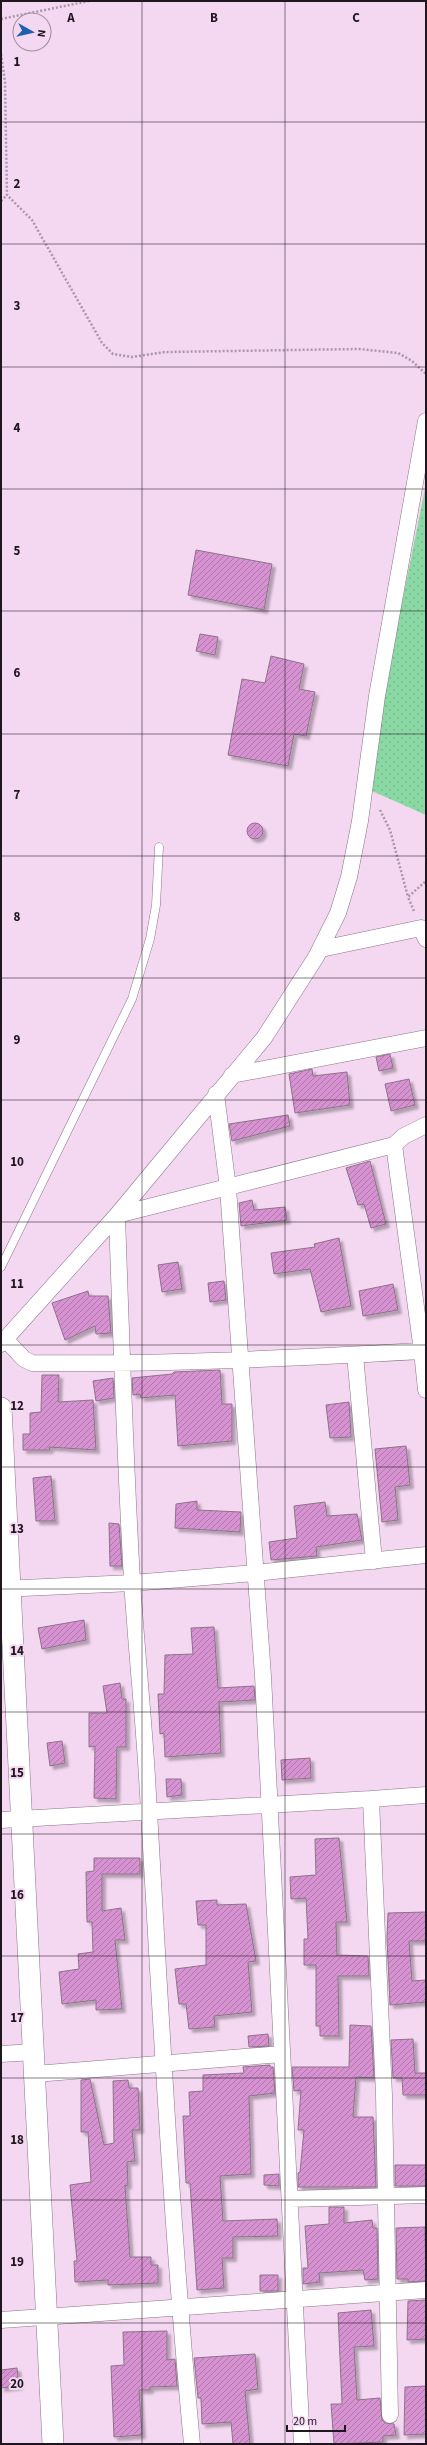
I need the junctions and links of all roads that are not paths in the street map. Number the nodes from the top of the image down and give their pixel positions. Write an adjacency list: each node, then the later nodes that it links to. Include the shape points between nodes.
1 (426, 421): 4 (street, via 389,622 366,780 344,894)
2 (159, 847): 12 (lane, via 156,905 150,939 132,999)
3 (423, 934): 4 (street)
4 (321, 949): 6 (street, via 276,1021)
5 (426, 1038): 6 (street)
6 (232, 1075): 7 (street)
7 (216, 1094): 10 (street); 11 (street)
8 (426, 1125): 9 (street, via 404,1136)
9 (394, 1146): 10 (street); 14 (street)
10 (228, 1188): 11 (street); 16 (street)
11 (117, 1215): 13 (street); 17 (street)
12 (1, 1267)
13 (3, 1342): 17 (street, via 27,1362)
14 (422, 1351): 15 (street); 18 (street)
15 (355, 1355): 16 (street); 21 (street)
16 (242, 1360): 17 (street); 22 (street)
17 (122, 1364): 23 (street)
18 (426, 1390)
19 (1, 1408): 24 (street)
20 (426, 1555): 21 (street)
21 (374, 1561): 22 (street)
22 (255, 1573): 23 (street); 27 (street)
23 (132, 1583): 24 (street); 28 (street)
24 (5, 1588): 29 (street)
25 (426, 1796): 26 (street)
26 (371, 1798): 27 (street); 36 (street, via 380,1955)
27 (270, 1805): 28 (street); 33 (street)
28 (149, 1811): 29 (street); 34 (street)
29 (22, 1818): 30 (street); 31 (street)
30 (1, 1820)
31 (34, 2052): 32 (street); 35 (street)
32 (1, 2054)
33 (282, 2054): 34 (street); 38 (street)
34 (162, 2063): 35 (street); 42 (street)
35 (35, 2074): 43 (street)
36 (385, 2195): 37 (street); 38 (street); 40 (street)
37 (426, 2195)
38 (290, 2199): 41 (street)
39 (426, 2290): 40 (street)
40 (388, 2291): 41 (street); 45 (street)
41 (294, 2298): 42 (street); 48 (street)
42 (179, 2306): 43 (street); 47 (street)
43 (46, 2317): 44 (street); 46 (street)
44 (1, 2320)
45 (390, 2415)
46 (53, 2444)
47 (192, 2444)
48 (302, 2444)

